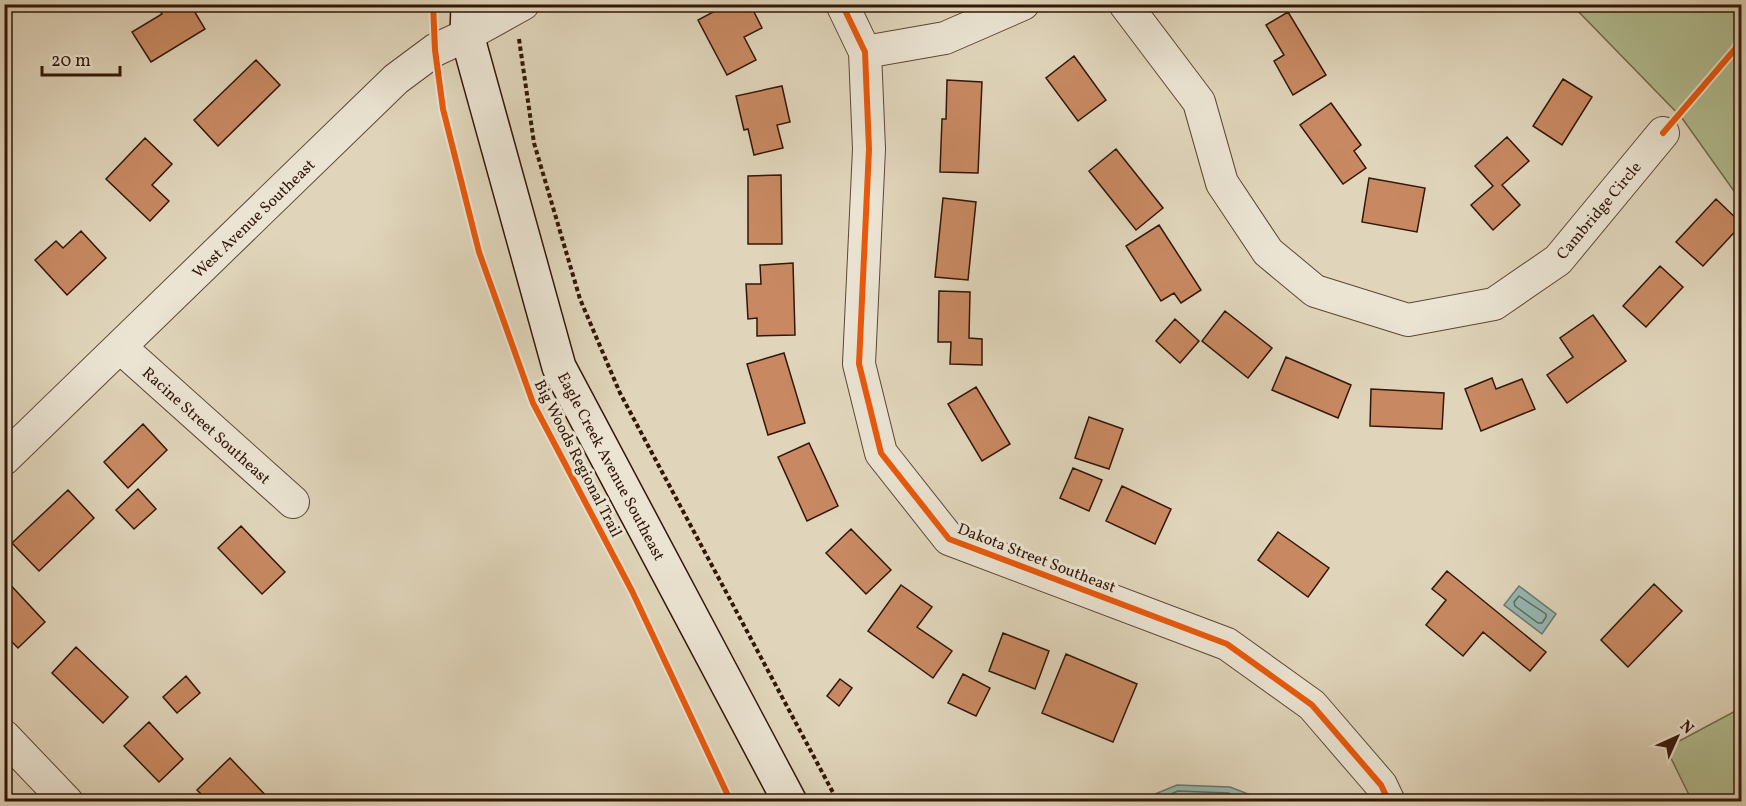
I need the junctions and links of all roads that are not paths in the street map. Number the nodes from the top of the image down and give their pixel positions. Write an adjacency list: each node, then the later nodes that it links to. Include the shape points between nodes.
1 (842, 4): 6 (street, Dakota Street Southeast)
2 (1023, 4): 6 (street, via 945,38)
3 (1125, 4): 7 (street, Cambridge Circle, via 1199,102 1222,183 1268,252 1315,291 1408,320 1494,304 1558,260)
4 (519, 7): 5 (street, West Avenue Southeast)
5 (467, 20): 8 (street, West Avenue Southeast, via 396,79); 13 (main road, Eagle Creek Avenue Southeast, via 559,367)
6 (865, 52): 14 (street, Dakota Street Southeast, via 869,149 859,364 881,453 949,539 1227,644 1312,705 1381,785)
7 (1663, 133)
8 (120, 347): 9 (street, West Avenue Southeast); 10 (street, Racine Street Southeast)
9 (4, 459)
10 (293, 502)
11 (4, 736): 12 (street)
12 (67, 801)
13 (790, 801)
14 (1389, 801)

